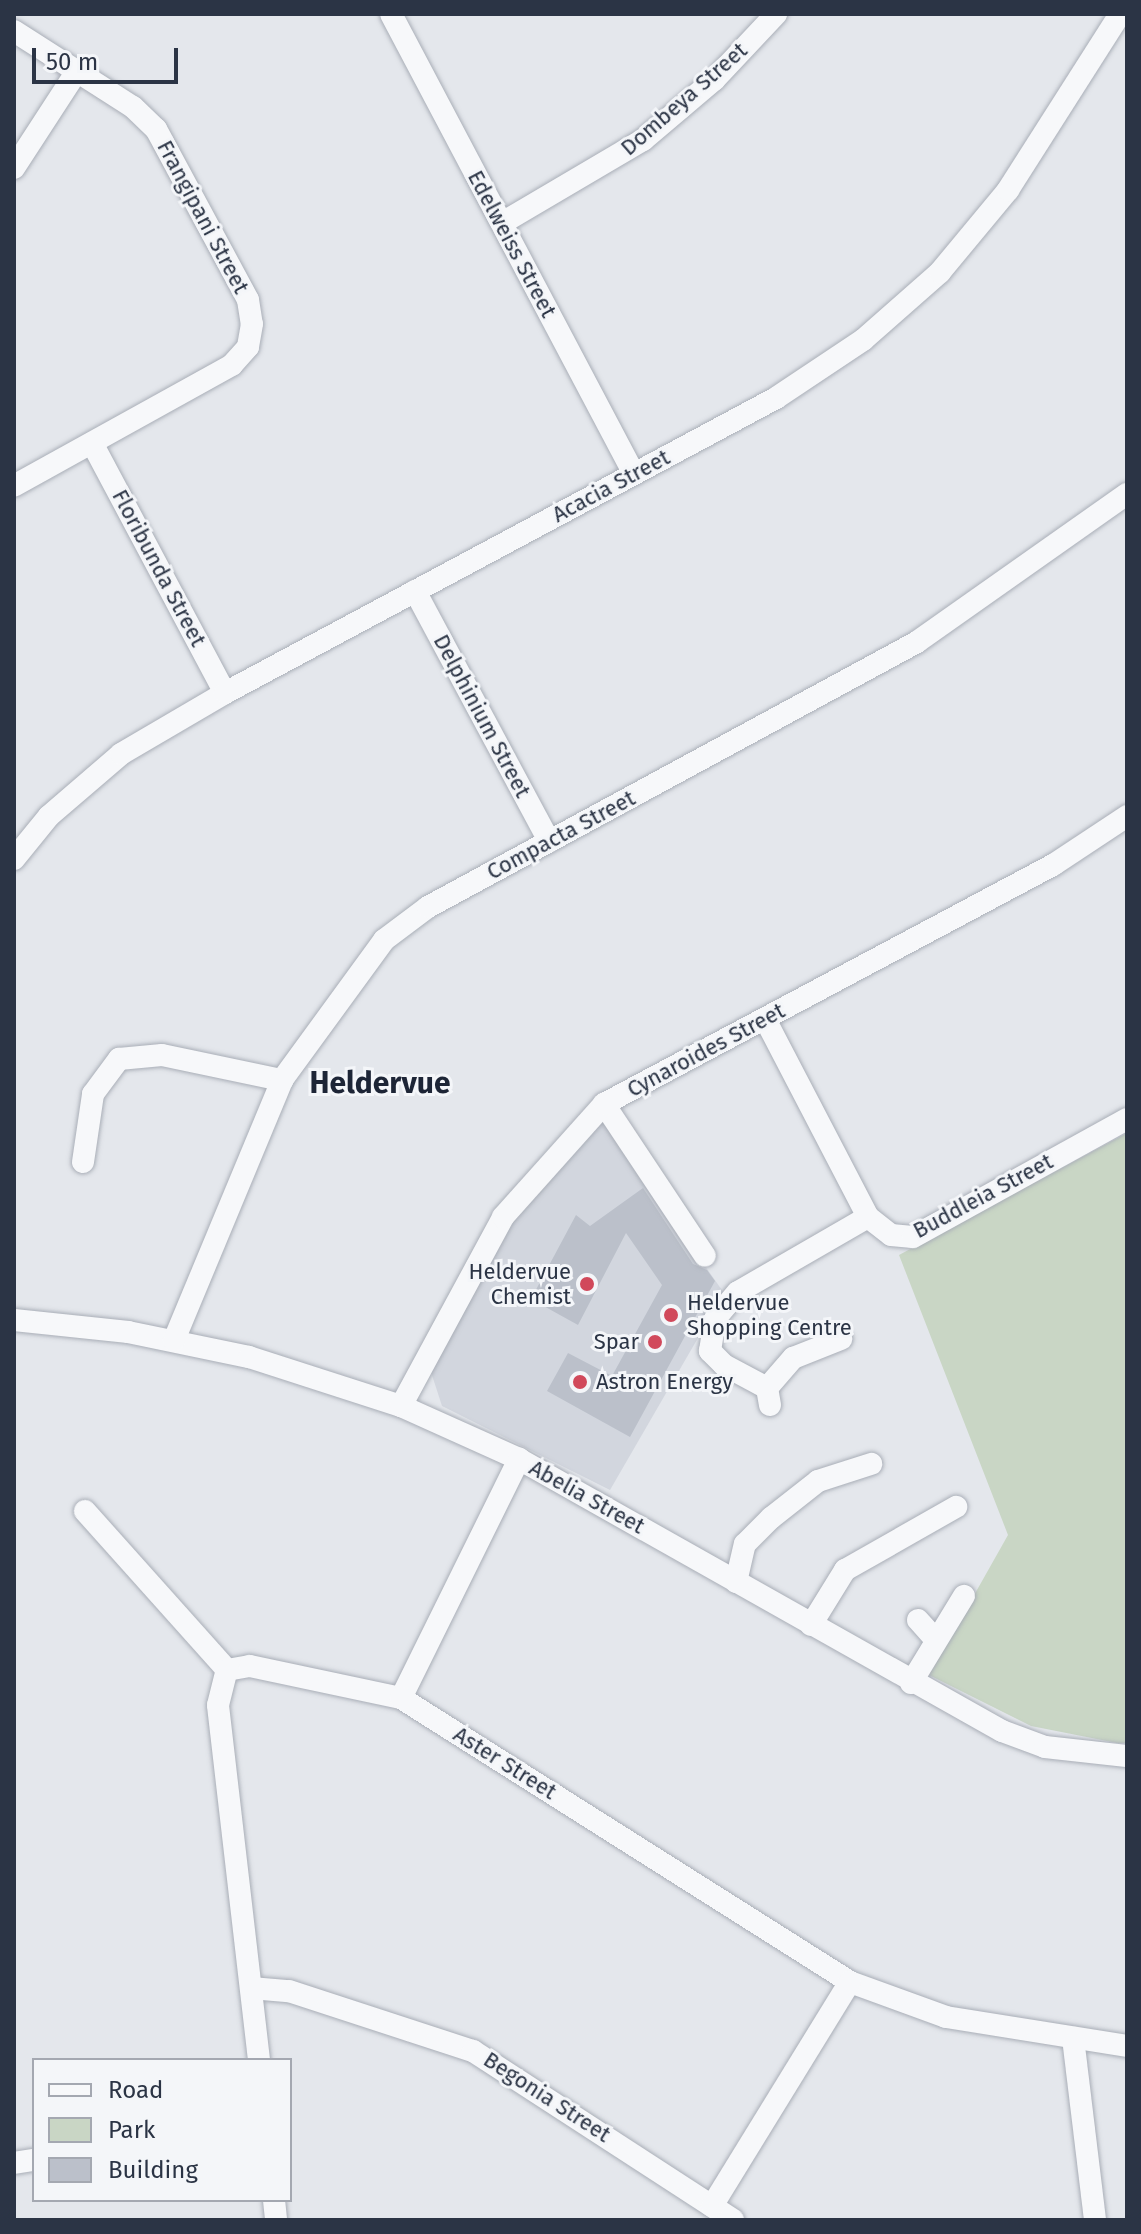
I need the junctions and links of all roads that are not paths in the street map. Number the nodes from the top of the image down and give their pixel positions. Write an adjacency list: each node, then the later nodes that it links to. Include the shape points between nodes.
1 (391, 14): 7 (street, Edelweiss Street)
2 (776, 14): 7 (street, Dombeya Street, via 714,80 643,140)
3 (1121, 23): 9 (street, Acacia Street, via 1008,190 940,272 863,340 789,390)
4 (14, 31): 5 (street, Frangipani Street)
5 (77, 71): 6 (street); 8 (street, Frangipani Street, via 156,129 248,300 252,324 248,347 232,365)
6 (14, 168)
7 (502, 223): 9 (street, Edelweiss Street)
8 (92, 443): 10 (street, Frangipani Street); 13 (street, Floribunda Street)
9 (634, 474): 12 (street, Acacia Street)
10 (14, 486)
11 (1127, 494): 15 (street, Compacta Street, via 917,642)
12 (415, 591): 13 (street, Acacia Street); 15 (street, Delphinium Street)
13 (225, 693): 16 (street, Acacia Street, via 121,754 49,816)
14 (1127, 816): 17 (street, Cynaroides Street, via 1053,865)
15 (549, 841): 18 (street, Compacta Street, via 428,907 384,940)
16 (14, 859)
17 (765, 1019): 19 (street, Cynaroides Street); 22 (street)
18 (282, 1080): 21 (street, via 162,1055 119,1059 93,1094); 26 (street, Compacta Street)
19 (604, 1104): 23 (street); 27 (street, Cynaroides Street, via 503,1217)
20 (1127, 1119): 22 (street, Buddleia Street, via 913,1237 891,1235)
21 (83, 1162)
22 (868, 1217): 25 (street, via 748,1285 715,1319 709,1343 715,1357 768,1397 800,1353)
23 (705, 1256)
24 (14, 1320): 26 (street, Abelia Street)
25 (841, 1339)
26 (174, 1340): 27 (street, Abelia Street, via 264,1361)
27 (401, 1406): 28 (street, Abelia Street)
28 (519, 1459): 32 (street, Abelia Street); 39 (street)
29 (871, 1464): 32 (street, via 818,1481 771,1518 745,1544)
30 (956, 1507): 35 (street, via 845,1570)
31 (85, 1511): 37 (street)
32 (736, 1582): 35 (street, Abelia Street)
33 (964, 1596): 36 (street)
34 (918, 1620): 36 (street)
35 (811, 1625): 38 (street, Abelia Street)
36 (936, 1640): 38 (street)
37 (227, 1670): 39 (street, Aster Street, via 264,1667); 42 (street, via 218,1705)
38 (911, 1683): 40 (street, Abelia Street, via 1002,1731 1045,1747)
39 (401, 1698): 41 (street, Aster Street)
40 (1127, 1756)
41 (850, 1982): 43 (street, Aster Street, via 946,2017); 46 (street)
42 (251, 1988): 45 (street); 46 (street, Begonia Street, via 289,1991 483,2055)
43 (1073, 2038): 44 (street, Aster Street); 48 (street)
44 (1127, 2046)
45 (259, 2058)
46 (712, 2206): 47 (street, Begonia Street)
47 (733, 2220)
48 (1095, 2220)

